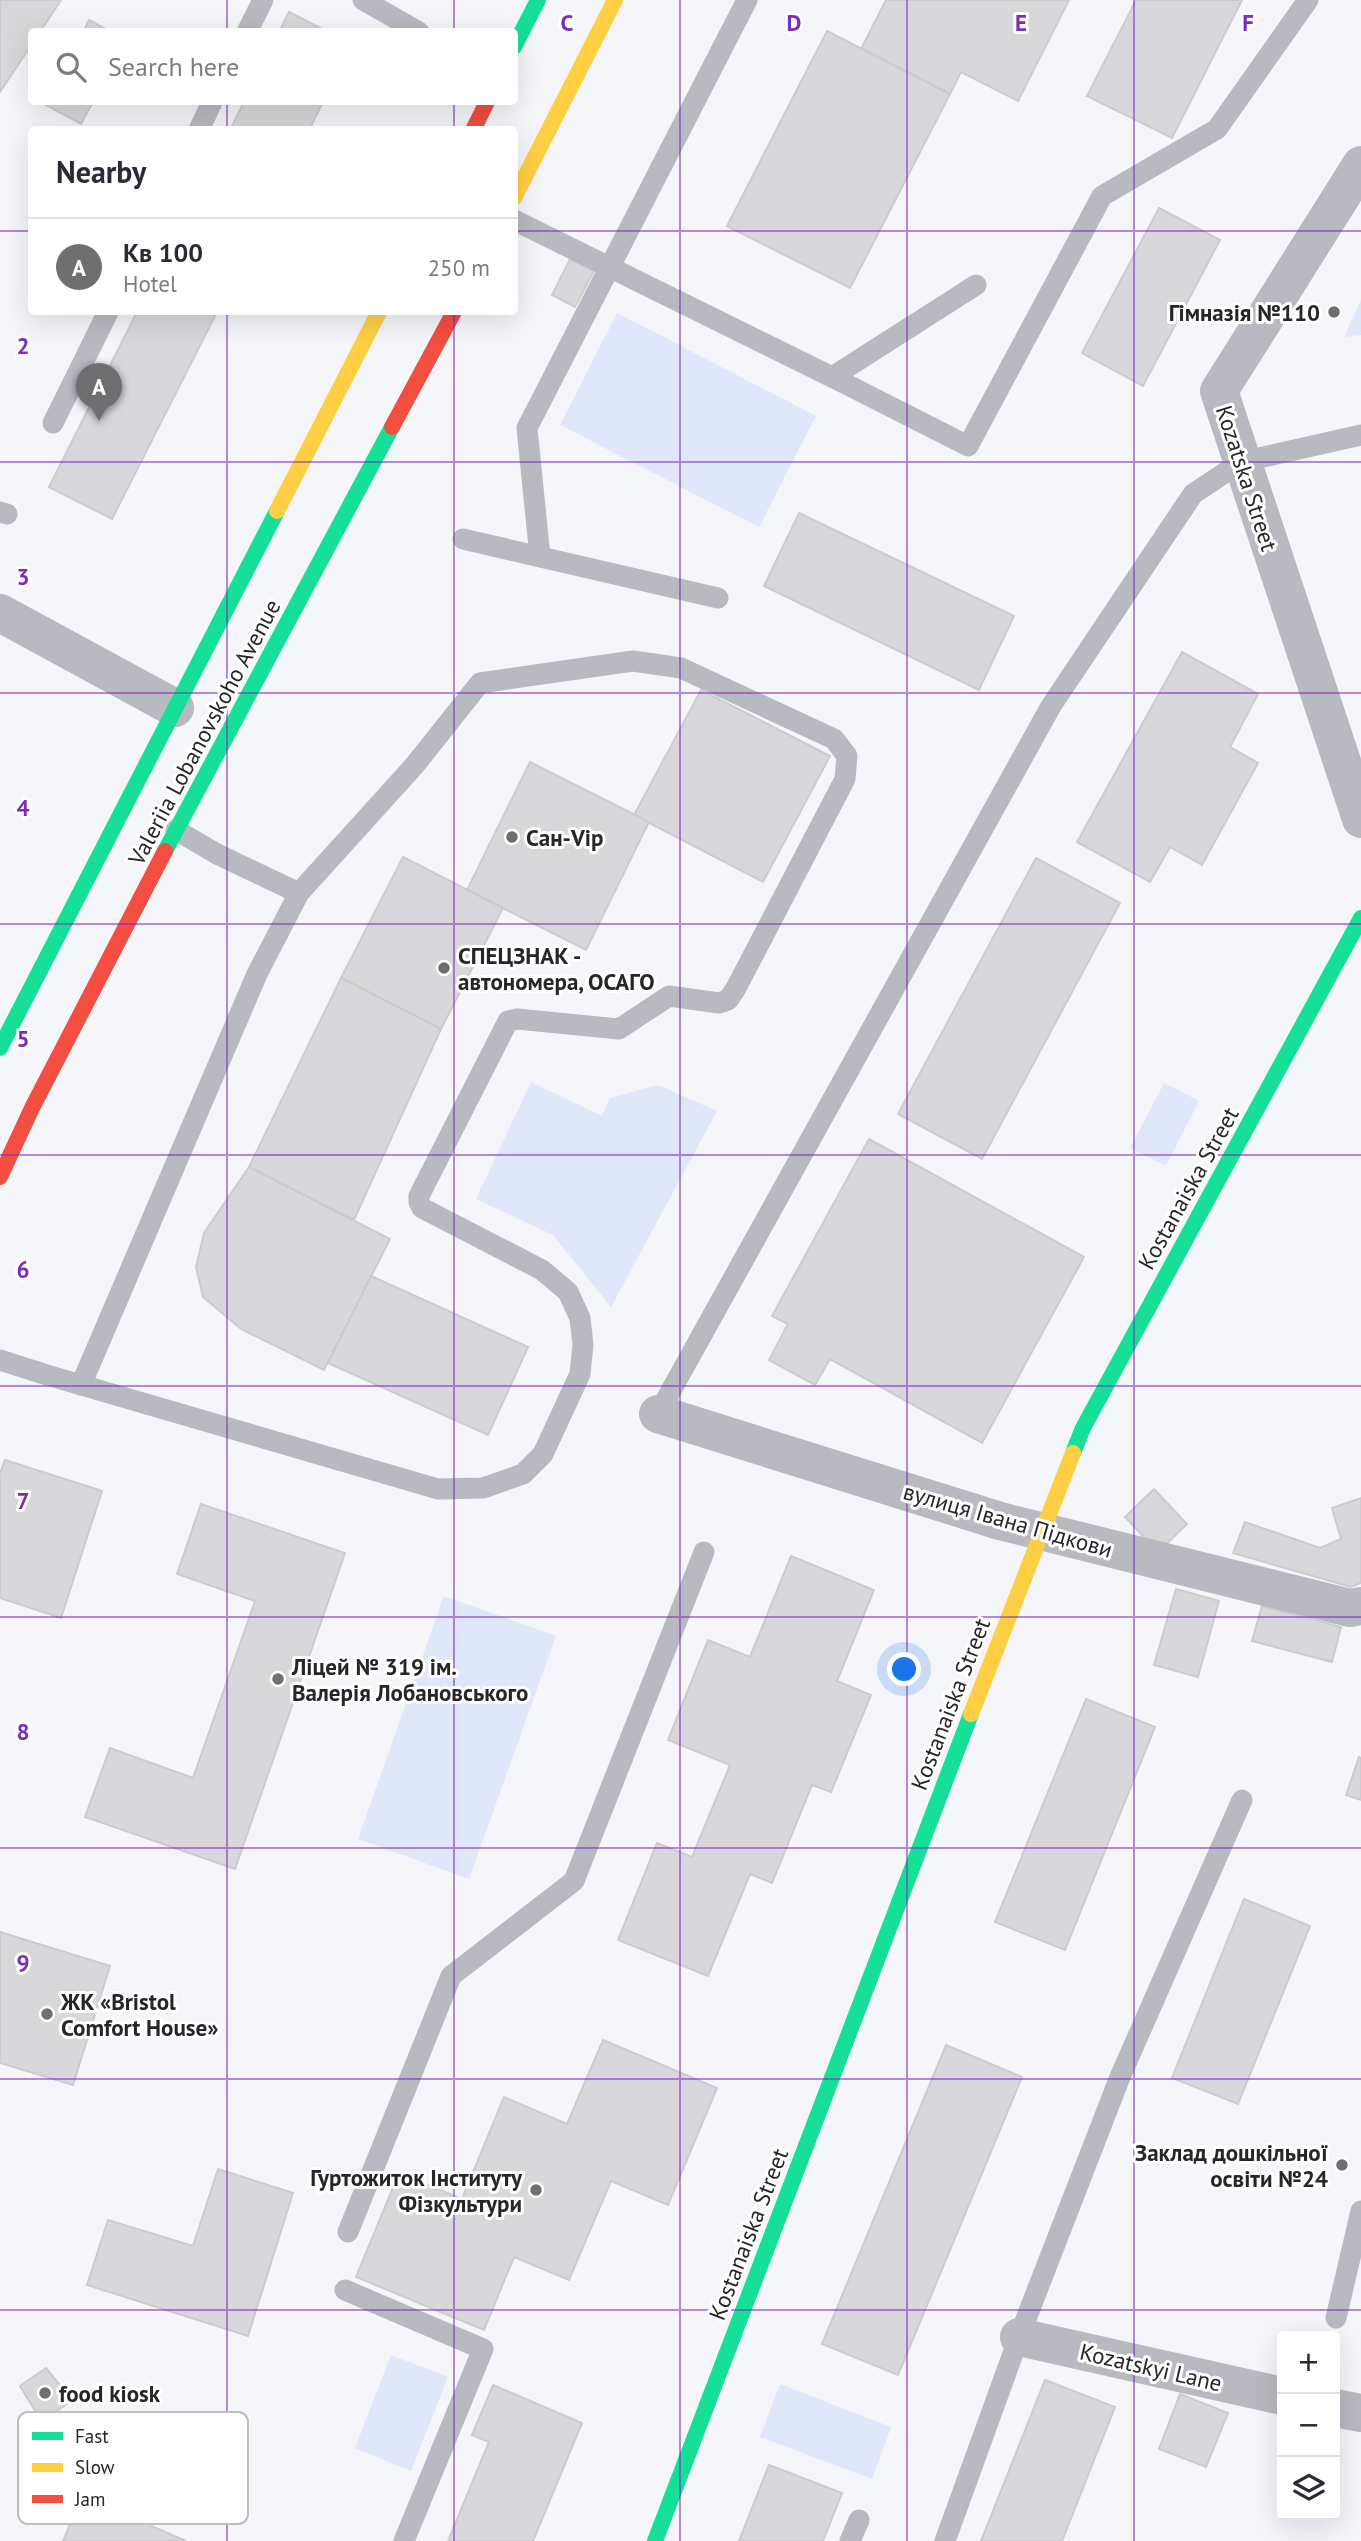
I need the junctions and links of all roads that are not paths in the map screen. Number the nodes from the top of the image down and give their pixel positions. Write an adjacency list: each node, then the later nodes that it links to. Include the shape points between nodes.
1 (263, 0): 7 (lane)
2 (362, 0): 8 (lane)
3 (538, 0): 9 (main road)
4 (615, 0): 15 (main road)
5 (747, 0): 17 (lane)
6 (1308, 0): 22 (lane, via 1217,129 1102,196 968,446)
7 (249, 28)
8 (412, 28)
9 (518, 39)
10 (211, 105): 12 (lane)
11 (486, 105): 13 (main road)
12 (201, 126)
13 (475, 126)
14 (1361, 165): 25 (street, Kozatska Street, via 1219,391)
15 (518, 190)
16 (518, 222): 17 (lane)
17 (609, 266): 22 (lane); 27 (lane, via 527,428)
18 (976, 285): 22 (lane)
19 (106, 315): 23 (lane)
20 (377, 315): 30 (main road, Valeriia Lobanovskoho Avenue)
21 (452, 315): 32 (main road, Valeriia Lobanovskoho Avenue)
22 (832, 377)
23 (52, 423)
24 (1361, 435): 25 (lane)
25 (1241, 462): 31 (street, Kozatska Street); 39 (lane, via 1193,494 1051,706)
26 (463, 539): 27 (lane)
27 (540, 556): 28 (lane)
28 (718, 598)
29 (0, 613): 30 (street)
30 (176, 708): 35 (main road, Valeriia Lobanovskoho Avenue)
31 (1361, 819)
32 (176, 831): 33 (lane); 36 (main road, Valeriia Lobanovskoho Avenue)
33 (299, 893): 38 (lane, via 257,974); 38 (lane, via 414,766 480,683 633,661 681,668 834,739 846,757 845,779 728,1000 719,1003 669,996 619,1028 508,1021 419,1196 422,1208 542,1270 568,1292 580,1318 580,1374 543,1454 523,1474 483,1488 438,1489)
34 (1361, 918): 40 (main road, Kostanaiska Street, via 1083,1428)
35 (0, 1048)
36 (0, 1177)
37 (0, 1360): 38 (lane)
38 (81, 1385)
39 (658, 1414): 40 (street, вулиця Івана Підкови)
40 (1040, 1532): 42 (street, вулиця Івана Підкови, via 1350,1608); 54 (main road, Kostanaiska Street)
41 (704, 1552): 45 (lane, via 574,1881 451,1976)
42 (1361, 1606)
43 (1241, 1800): 48 (lane, via 1119,2077)
44 (1361, 2211): 47 (lane)
45 (348, 2232)
46 (345, 2290): 53 (lane, via 483,2349)
47 (1336, 2318)
48 (1019, 2337): 49 (street, Kozatskyi Lane); 56 (lane)
49 (1277, 2395)
50 (1340, 2408): 51 (street)
51 (1361, 2413)
52 (859, 2520): 55 (lane)
53 (404, 2541)
54 (656, 2541)
55 (850, 2541)
56 (946, 2541)

